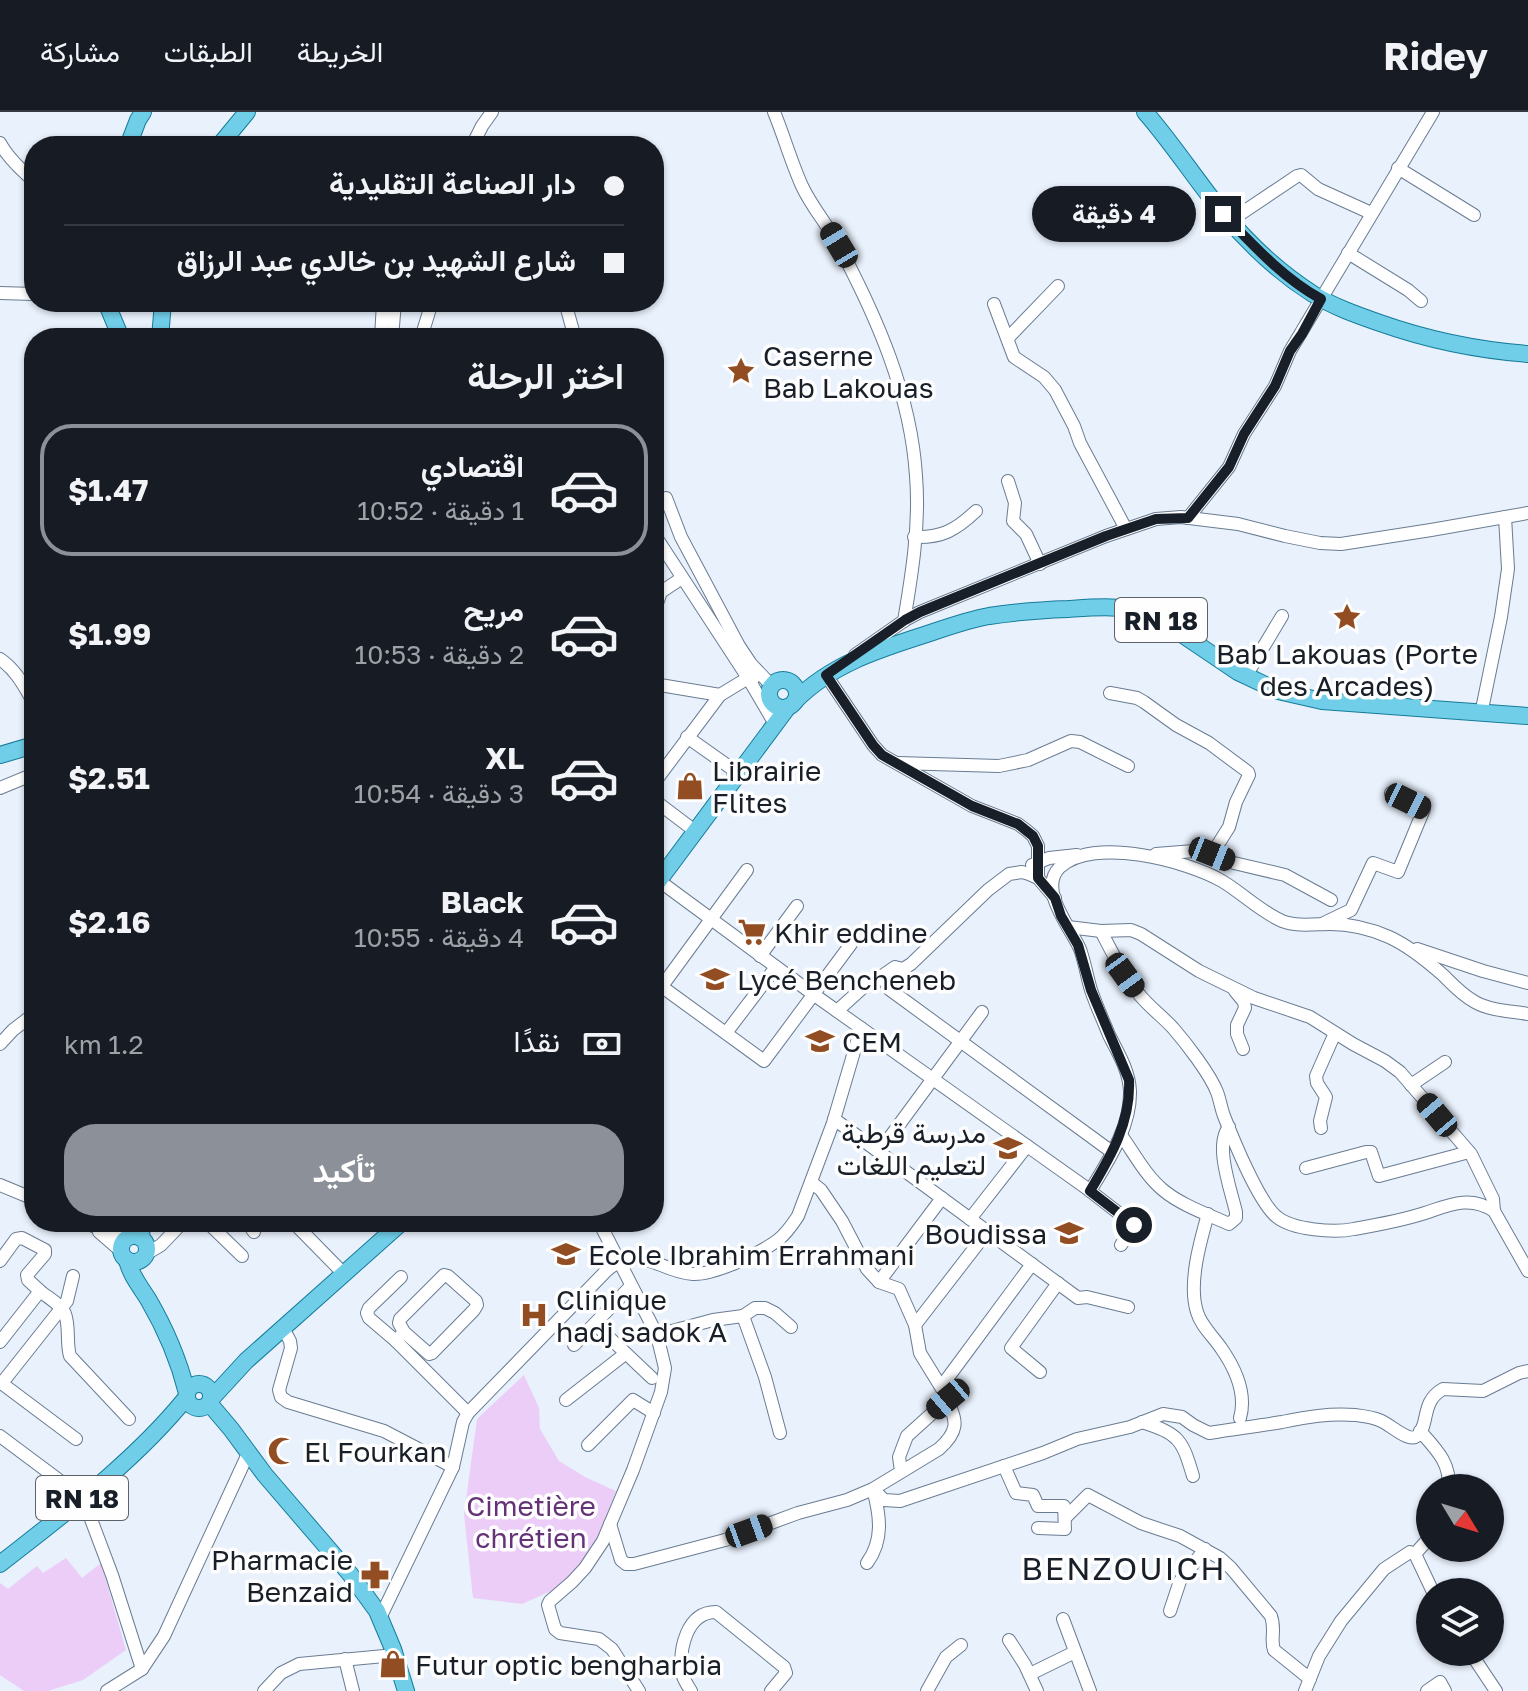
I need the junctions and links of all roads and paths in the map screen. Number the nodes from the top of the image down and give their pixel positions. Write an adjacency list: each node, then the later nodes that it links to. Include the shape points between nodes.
1 (143, 112): 7 (main road)
2 (247, 112): 8 (main road)
3 (492, 112): 9 (street)
4 (774, 112): 32 (street, via 803,188 839,245 890,357 913,446)
5 (1145, 112): 15 (main road)
6 (1433, 112): 11 (street)
7 (132, 136)
8 (227, 136)
9 (477, 136)
10 (0, 143): 12 (street)
11 (1398, 168): 13 (street); 14 (street)
12 (24, 173)
13 (1371, 213): 15 (street, via 1318,189 1301,175); 16 (street)
14 (1474, 215)
15 (1230, 221): 20 (main road, via 1281,271)
16 (1348, 253): 20 (street); 21 (street)
17 (1058, 286): 23 (street)
18 (0, 293): 19 (street)
19 (24, 294)
20 (1321, 299): 24 (main road, via 1422,337); 30 (street, via 1229,467)
21 (1421, 301)
22 (994, 304): 23 (street)
23 (1008, 338): 31 (street, via 1014,357 1050,382)
24 (1528, 354)
25 (1008, 481): 36 (street, via 1015,503 1013,521 1026,534)
26 (666, 498): 45 (street, via 739,646 751,664)
27 (976, 511): 32 (street, via 940,536)
28 (1528, 513): 29 (street)
29 (1505, 517): 30 (street, via 1341,544); 51 (street, via 1508,569)
30 (1188, 518): 31 (street, via 1156,519)
31 (1126, 529): 36 (street)
32 (914, 537): 40 (street)
33 (664, 550): 34 (street)
34 (667, 555): 35 (street); 37 (street)
35 (664, 557)
36 (1040, 564): 40 (street)
37 (682, 578): 38 (street); 44 (street)
38 (664, 587)
39 (1282, 616): 43 (street)
40 (904, 621): 42 (street)
41 (0, 659): 46 (street)
42 (826, 675): 43 (main road, RN 18, via 868,654 963,622 1023,611 1105,606 1144,611); 45 (main road); 50 (main road, RN 18); 57 (street, via 873,745)
43 (1246, 676): 51 (main road, RN 18, via 1278,691 1322,701)
44 (748, 678): 45 (street); 49 (street); 53 (street)
45 (778, 682): 50 (main road, via 796,688); 50 (main road, via 768,694 771,702 779,708)
46 (24, 686)
47 (664, 686): 49 (street)
48 (1110, 693): 67 (street, via 1144,702 1248,772 1229,827)
49 (720, 695): 54 (street)
50 (791, 704): 53 (main road, RN 18)
51 (1481, 714): 52 (main road, RN 18)
52 (1528, 716)
53 (775, 724): 60 (main road, RN 18)
54 (687, 737): 59 (street); 60 (street)
55 (24, 748): 56 (main road)
56 (0, 755)
57 (897, 763): 58 (street, via 999,766 1076,741); 69 (street, via 972,806 1018,824 1033,836)
58 (1128, 766)
59 (664, 769)
60 (738, 773): 65 (main road, RN 18)
61 (24, 778): 62 (street)
62 (0, 788)
63 (1391, 793): 79 (street, via 1424,809 1398,872 1373,863 1351,910)
64 (664, 808): 65 (street)
65 (695, 831): 71 (main road, RN 18)
66 (1096, 853): 68 (street); 69 (street); 75 (street, via 1062,865 1053,881)
67 (1212, 854): 68 (street); 76 (street, via 1285,875)
68 (1148, 855): 79 (street, via 1219,879 1283,921)
69 (1038, 862): 72 (street); 73 (street)
70 (747, 870): 78 (street)
71 (664, 872)
72 (1009, 874): 73 (street); 86 (street, via 911,964)
73 (1038, 878): 75 (street)
74 (664, 887): 78 (street)
75 (1055, 898): 80 (street)
76 (1331, 900)
77 (797, 906): 84 (street)
78 (711, 919): 84 (street); 87 (street)
79 (1320, 924): 82 (street, via 1356,926)
80 (1068, 927): 81 (street); 108 (street, via 1129,1080)
81 (1101, 931): 89 (street, via 1141,934); 106 (street, via 1137,992 1173,1028 1207,1074)
82 (1401, 943): 88 (street); 94 (street, via 1477,1004)
83 (851, 944): 91 (street)
84 (760, 956): 85 (street)
85 (776, 967): 91 (street); 97 (street)
86 (882, 976): 92 (street); 99 (street, via 889,989)
87 (664, 978)
88 (1528, 983)
89 (1233, 988): 98 (street, via 1310,1017); 101 (street, via 1245,1008 1237,1025)
90 (664, 993): 97 (street)
91 (813, 994): 92 (street); 97 (street, via 764,1061)
92 (837, 1011): 96 (street)
93 (982, 1012): 99 (street)
94 (1528, 1014)
95 (24, 1022): 100 (street)
96 (861, 1028): 103 (street); 105 (street)
97 (726, 1033)
98 (1335, 1033): 104 (street, via 1385,1061); 107 (street, via 1316,1076 1326,1097)
99 (960, 1042): 103 (street); 111 (street)
100 (0, 1044)
101 (1243, 1049)
102 (1445, 1062): 104 (street)
103 (931, 1079): 109 (street); 110 (street)
104 (1411, 1085): 112 (street)
105 (834, 1119): 110 (street); 114 (street)
106 (1229, 1127): 119 (street, via 1262,1200 1284,1221 1352,1230 1460,1201); 120 (street, via 1222,1141 1236,1218 1229,1224)
107 (1321, 1128)
108 (1121, 1135): 111 (street); 120 (street, via 1163,1190)
109 (1027, 1146): 116 (street); 121 (street)
110 (879, 1152): 118 (street)
111 (1112, 1152): 116 (street)
112 (1469, 1152): 113 (street, via 1379,1176 1371,1152); 119 (street)
113 (1306, 1168)
114 (811, 1182): 132 (street, via 791,1228 765,1249 731,1265 694,1274 646,1259); 139 (street)
115 (0, 1185): 117 (street)
116 (1090, 1191): 130 (street, via 1134,1225)
117 (24, 1195)
118 (942, 1198): 121 (street); 139 (street)
119 (1494, 1211): 135 (street)
120 (1208, 1214): 164 (street, via 1194,1283 1197,1313 1235,1372 1243,1398)
121 (970, 1219): 128 (street)
122 (106, 1232): 129 (street)
123 (173, 1232): 129 (street, via 161,1245)
124 (217, 1232): 131 (street)
125 (303, 1232): 136 (street)
126 (391, 1232): 136 (main road, RN 18)
127 (604, 1232): 132 (street)
128 (987, 1232): 134 (street); 147 (street)
129 (134, 1243): 159 (main road, via 132,1276 189,1370)
130 (1121, 1245)
131 (242, 1256)
132 (618, 1260): 141 (street); 162 (street)
133 (0, 1261): 142 (street, via 16,1239 43,1248 45,1254 27,1275)
134 (1032, 1264): 140 (street); 160 (street, via 944,1383)
135 (1528, 1271)
136 (344, 1274): 149 (main road, RN 18)
137 (73, 1276): 144 (street, via 70,1296)
138 (401, 1277): 151 (street, via 367,1313)
139 (879, 1282): 147 (street, via 899,1289)
140 (1058, 1283): 143 (street, via 1078,1298); 156 (street, via 1011,1348)
141 (631, 1286): 146 (street); 150 (street)
142 (40, 1291): 144 (street); 152 (street)
143 (1128, 1307)
144 (61, 1308): 158 (street); 165 (street, via 70,1356)
145 (743, 1316): 148 (street, via 765,1308); 150 (street); 168 (street)
146 (595, 1324): 153 (street); 154 (street)
147 (915, 1325): 160 (street, via 920,1353)
148 (791, 1327)
149 (283, 1328): 159 (main road, RN 18); 174 (street, via 291,1348 281,1397 384,1431)
150 (657, 1335): 163 (street, via 665,1368)
151 (400, 1336): 151 (street, via 432,1353 474,1310 476,1301 444,1275 400,1319); 162 (street)
152 (0, 1342)
153 (574, 1345)
154 (625, 1354): 157 (street); 161 (street)
155 (1528, 1371): 167 (street, via 1483,1391 1443,1389 1430,1401)
156 (1040, 1372)
157 (652, 1378)
158 (1, 1382): 170 (street)
159 (198, 1397): 172 (main road); 179 (main road, RN 18)
160 (947, 1398): 175 (street, via 907,1436 899,1457); 175 (street, via 955,1430 939,1449)
161 (566, 1400)
162 (468, 1413): 174 (street)
163 (654, 1413): 171 (street, via 633,1400); 181 (street)
164 (1240, 1418)
165 (129, 1419)
166 (1142, 1422): 167 (street, via 1172,1414 1209,1433 1336,1414 1379,1419 1412,1438); 173 (street); 177 (street, via 1178,1438)
167 (1420, 1431): 176 (street)
168 (780, 1433)
169 (0, 1436): 179 (street)
170 (76, 1439)
171 (588, 1445)
172 (253, 1462): 189 (main road, via 350,1574); 197 (street)
173 (1004, 1466): 178 (street, via 900,1501 884,1500); 180 (street, via 1016,1493 1033,1495 1038,1506 1064,1506)
174 (453, 1467): 189 (street)
175 (901, 1471): 178 (street)
176 (1448, 1474)
177 (1193, 1476)
178 (873, 1489): 181 (street, via 725,1540 634,1564 621,1560); 185 (street, via 879,1509 877,1547)
179 (83, 1498): 186 (main road, RN 18); 197 (street)
180 (1065, 1518): 182 (street, via 1065,1529); 183 (street, via 1088,1495)
181 (610, 1524): 204 (street, via 594,1557 548,1605 555,1629 606,1643)
182 (1038, 1528)
183 (1205, 1549): 188 (street, via 1180,1581); 199 (street, via 1231,1568 1271,1616 1274,1650)
184 (1415, 1554): 187 (street); 199 (street, via 1410,1552 1374,1579 1328,1639)
185 (867, 1563)
186 (0, 1564)
187 (1426, 1578)
188 (1170, 1611)
189 (380, 1618): 194 (main road)
190 (1063, 1619): 193 (street)
191 (1009, 1640): 198 (street)
192 (961, 1645): 207 (street, via 946,1657)
193 (1075, 1652): 198 (street); 209 (street)
194 (395, 1655): 195 (street); 203 (main road)
195 (345, 1659): 201 (street, via 299,1664); 202 (street)
196 (1479, 1666): 212 (street)
197 (142, 1669): 200 (street)
198 (1030, 1674): 208 (street)
199 (1307, 1685)
200 (107, 1691)
201 (264, 1691)
202 (353, 1691)
203 (406, 1691)
204 (639, 1691)
205 (691, 1691): 206 (street, via 682,1676 684,1637 710,1612 784,1667 786,1673)
206 (771, 1691)
207 (927, 1691)
208 (1037, 1691)
209 (1090, 1691)
210 (1427, 1691): 211 (street, via 1440,1682)
211 (1445, 1691)
212 (1496, 1691)

